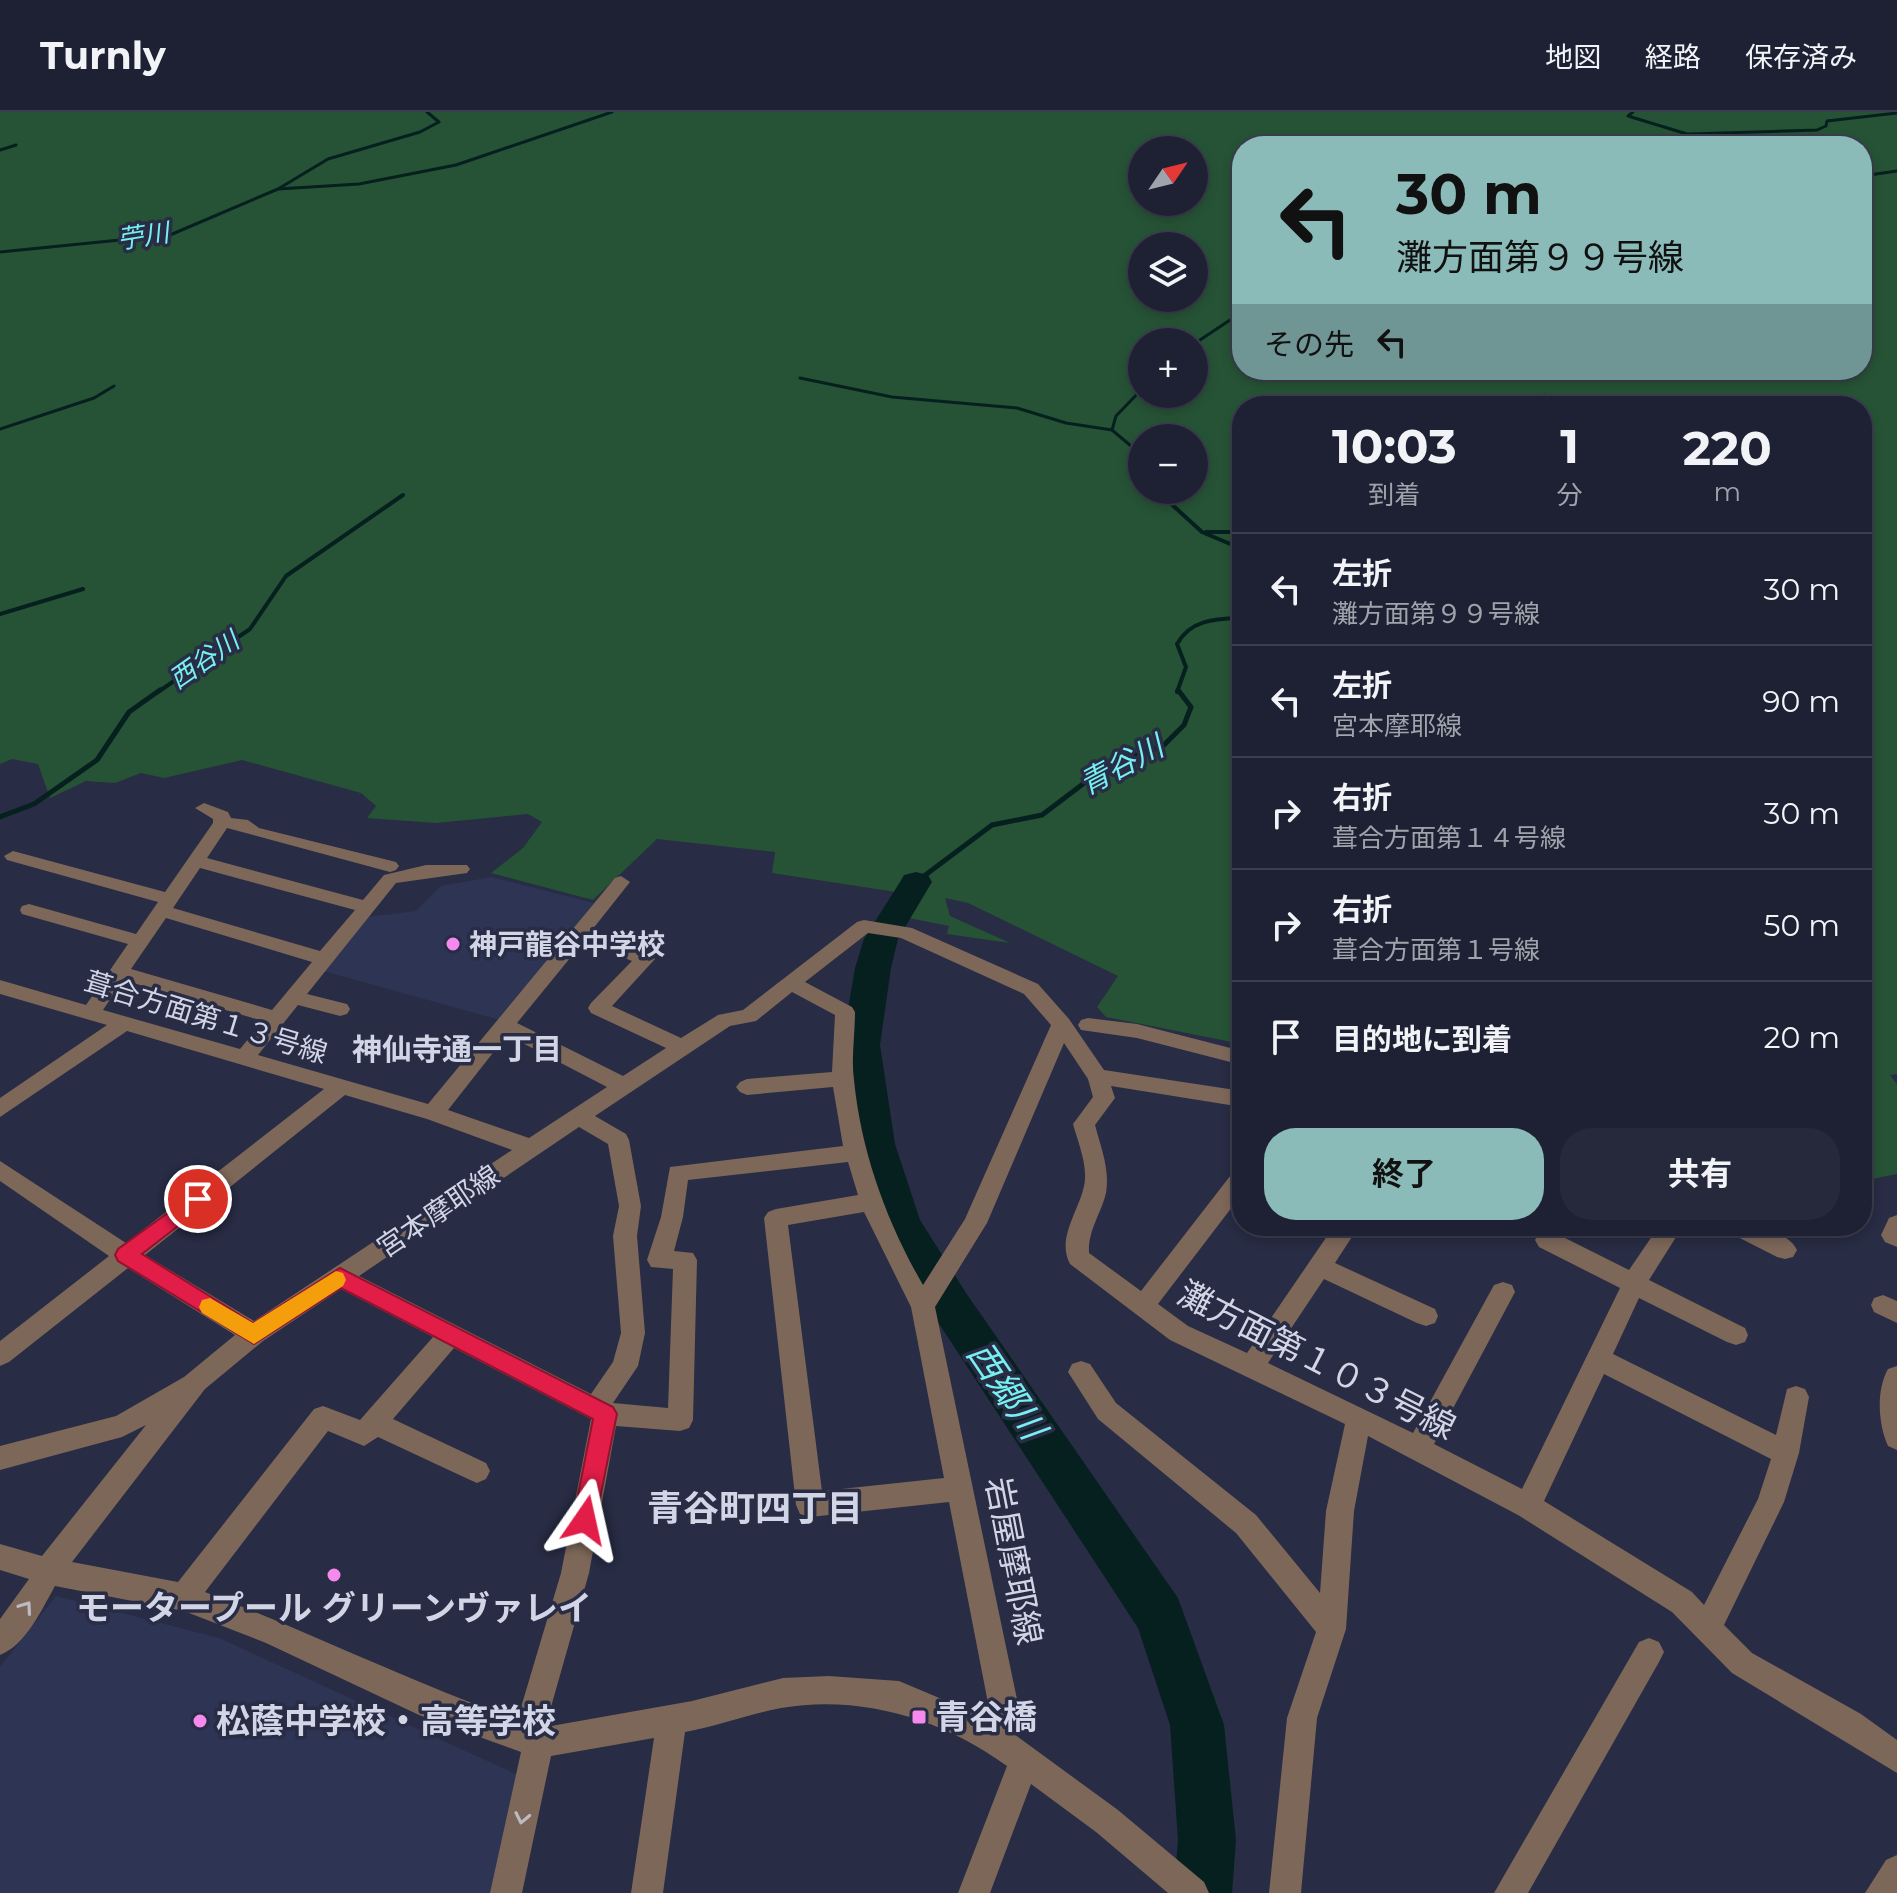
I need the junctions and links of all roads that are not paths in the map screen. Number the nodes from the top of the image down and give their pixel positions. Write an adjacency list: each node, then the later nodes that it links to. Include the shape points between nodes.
1 (204, 808): 2 (street, via 222,816)
2 (222, 823): 4 (street); 5 (street)
3 (13, 856): 8 (street)
4 (196, 861): 8 (street); 9 (street)
5 (390, 866)
6 (461, 869): 9 (street, via 390,879)
7 (621, 882): 11 (street)
8 (163, 904): 12 (street); 13 (street)
9 (365, 907): 13 (street)
10 (29, 910): 12 (street)
11 (580, 932): 23 (street); 25 (street, via 645,959 598,1008)
12 (139, 941): 14 (street)
13 (324, 959): 17 (street)
14 (118, 972): 19 (street); 20 (street)
15 (793, 984): 22 (street, 宮本摩耶線, via 864,926 874,927 905,932 1031,989); 25 (street, 宮本摩耶線, via 749,1016 725,1020); 29 (street, 岩屋摩耶線, via 845,1012)
16 (0, 987): 19 (street, 葺合方面第１３号線)
17 (293, 997): 18 (street); 20 (street)
18 (340, 1009)
19 (92, 1011): 21 (street, 葺合方面第１３号線)
20 (276, 1018): 27 (street)
21 (126, 1022): 27 (street, 葺合方面第１３号線); 34 (street)
22 (1062, 1024): 28 (street); 54 (street, via 975,1223)
23 (504, 1025): 30 (street); 35 (street)
24 (1088, 1025): 26 (street, via 1137,1031)
25 (682, 1047): 30 (street, 宮本摩耶線)
26 (1232, 1055)
27 (244, 1058): 31 (street, 葺合方面第１３号線)
28 (1098, 1078): 33 (street); 55 (street, 灘方面第１０３号線, via 1104,1098 1084,1124 1097,1177 1075,1238 1078,1257)
29 (843, 1079): 32 (street); 38 (street, 岩屋摩耶線)
30 (624, 1086): 36 (street, 宮本摩耶線)
31 (341, 1087): 35 (street, 葺合方面第１３号線); 49 (street)
32 (747, 1087)
33 (1232, 1097)
34 (0, 1109)
35 (433, 1113): 37 (street, 葺合方面第１３号線)
36 (579, 1116): 37 (street, 宮本摩耶線); 67 (street, via 618,1140 630,1206 625,1236 633,1333 625,1366)
37 (532, 1148): 51 (street, 宮本摩耶線)
38 (855, 1153): 41 (street, 岩屋摩耶線); 67 (street, via 678,1173 659,1260 685,1260 680,1420)
39 (0, 1170): 49 (street)
40 (1232, 1190): 55 (street)
41 (871, 1202): 54 (street, 岩屋摩耶線, via 897,1264); 75 (street, via 776,1218 810,1505)
42 (1897, 1224): 46 (street)
43 (1340, 1236): 50 (street)
44 (1665, 1236): 52 (street)
45 (1756, 1236): 48 (street)
46 (1897, 1238)
47 (1547, 1240): 52 (street)
48 (1785, 1250)
49 (126, 1255): 57 (street); 60 (street)
50 (1320, 1267): 56 (street); 62 (street)
51 (340, 1277): 57 (street, 宮本摩耶線); 58 (street)
52 (1634, 1283): 59 (street); 61 (street)
53 (1503, 1292): 71 (street)
54 (925, 1303): 75 (street, 岩屋摩耶線)
55 (1142, 1307): 62 (street, 灘方面第１０３号線, via 1179,1333)
56 (1426, 1316)
57 (254, 1334): 65 (street, 宮本摩耶線)
58 (451, 1334): 67 (street); 69 (street)
59 (1736, 1335)
60 (0, 1355)
61 (1598, 1359): 72 (street); 76 (street)
62 (1252, 1366): 68 (street, 灘方面第１０３号線)
63 (1081, 1372): 81 (street, via 1107,1411 1246,1524)
64 (1897, 1377): 70 (street, via 1892,1386)
65 (196, 1381): 73 (street, via 122,1426); 78 (street, 宮本摩耶線)
66 (1796, 1397): 72 (street)
67 (600, 1412): 86 (street, via 575,1573 534,1714)
68 (1359, 1418): 71 (street, 灘方面第１０３号線); 81 (street, via 1340,1511)
69 (374, 1423): 74 (street); 79 (street, via 364,1434 323,1417)
70 (1897, 1438)
71 (1418, 1449): 76 (street, 灘方面第１０３号線)
72 (1786, 1453): 80 (street, via 1771,1502)
73 (0, 1458)
74 (477, 1471)
75 (961, 1488): 85 (street, 岩屋摩耶線, via 1003,1704)
76 (1528, 1506): 80 (street, 灘方面第１０３号線, via 1682,1602)
77 (0, 1557): 78 (street)
78 (48, 1571): 79 (street); 82 (street, 宮本摩耶線, one-way to 78)
79 (184, 1597): 86 (street, via 430,1704)
80 (1708, 1627): 87 (street, 灘方面第１０３号線, via 1742,1663)
81 (1332, 1629): 94 (street, via 1302,1718)
82 (0, 1641)
83 (1649, 1652): 95 (street)
84 (672, 1719): 85 (street, via 753,1698 829,1691 899,1696); 86 (street); 92 (street)
85 (989, 1734): 88 (street)
86 (538, 1743): 91 (street, one-way to 91)
87 (1897, 1758)
88 (1024, 1760): 90 (street); 93 (street)
89 (1897, 1871): 96 (street)
90 (1183, 1885)
91 (506, 1893)
92 (647, 1893)
93 (974, 1893)
94 (1285, 1893)
95 (1510, 1893)
96 (1881, 1893)

